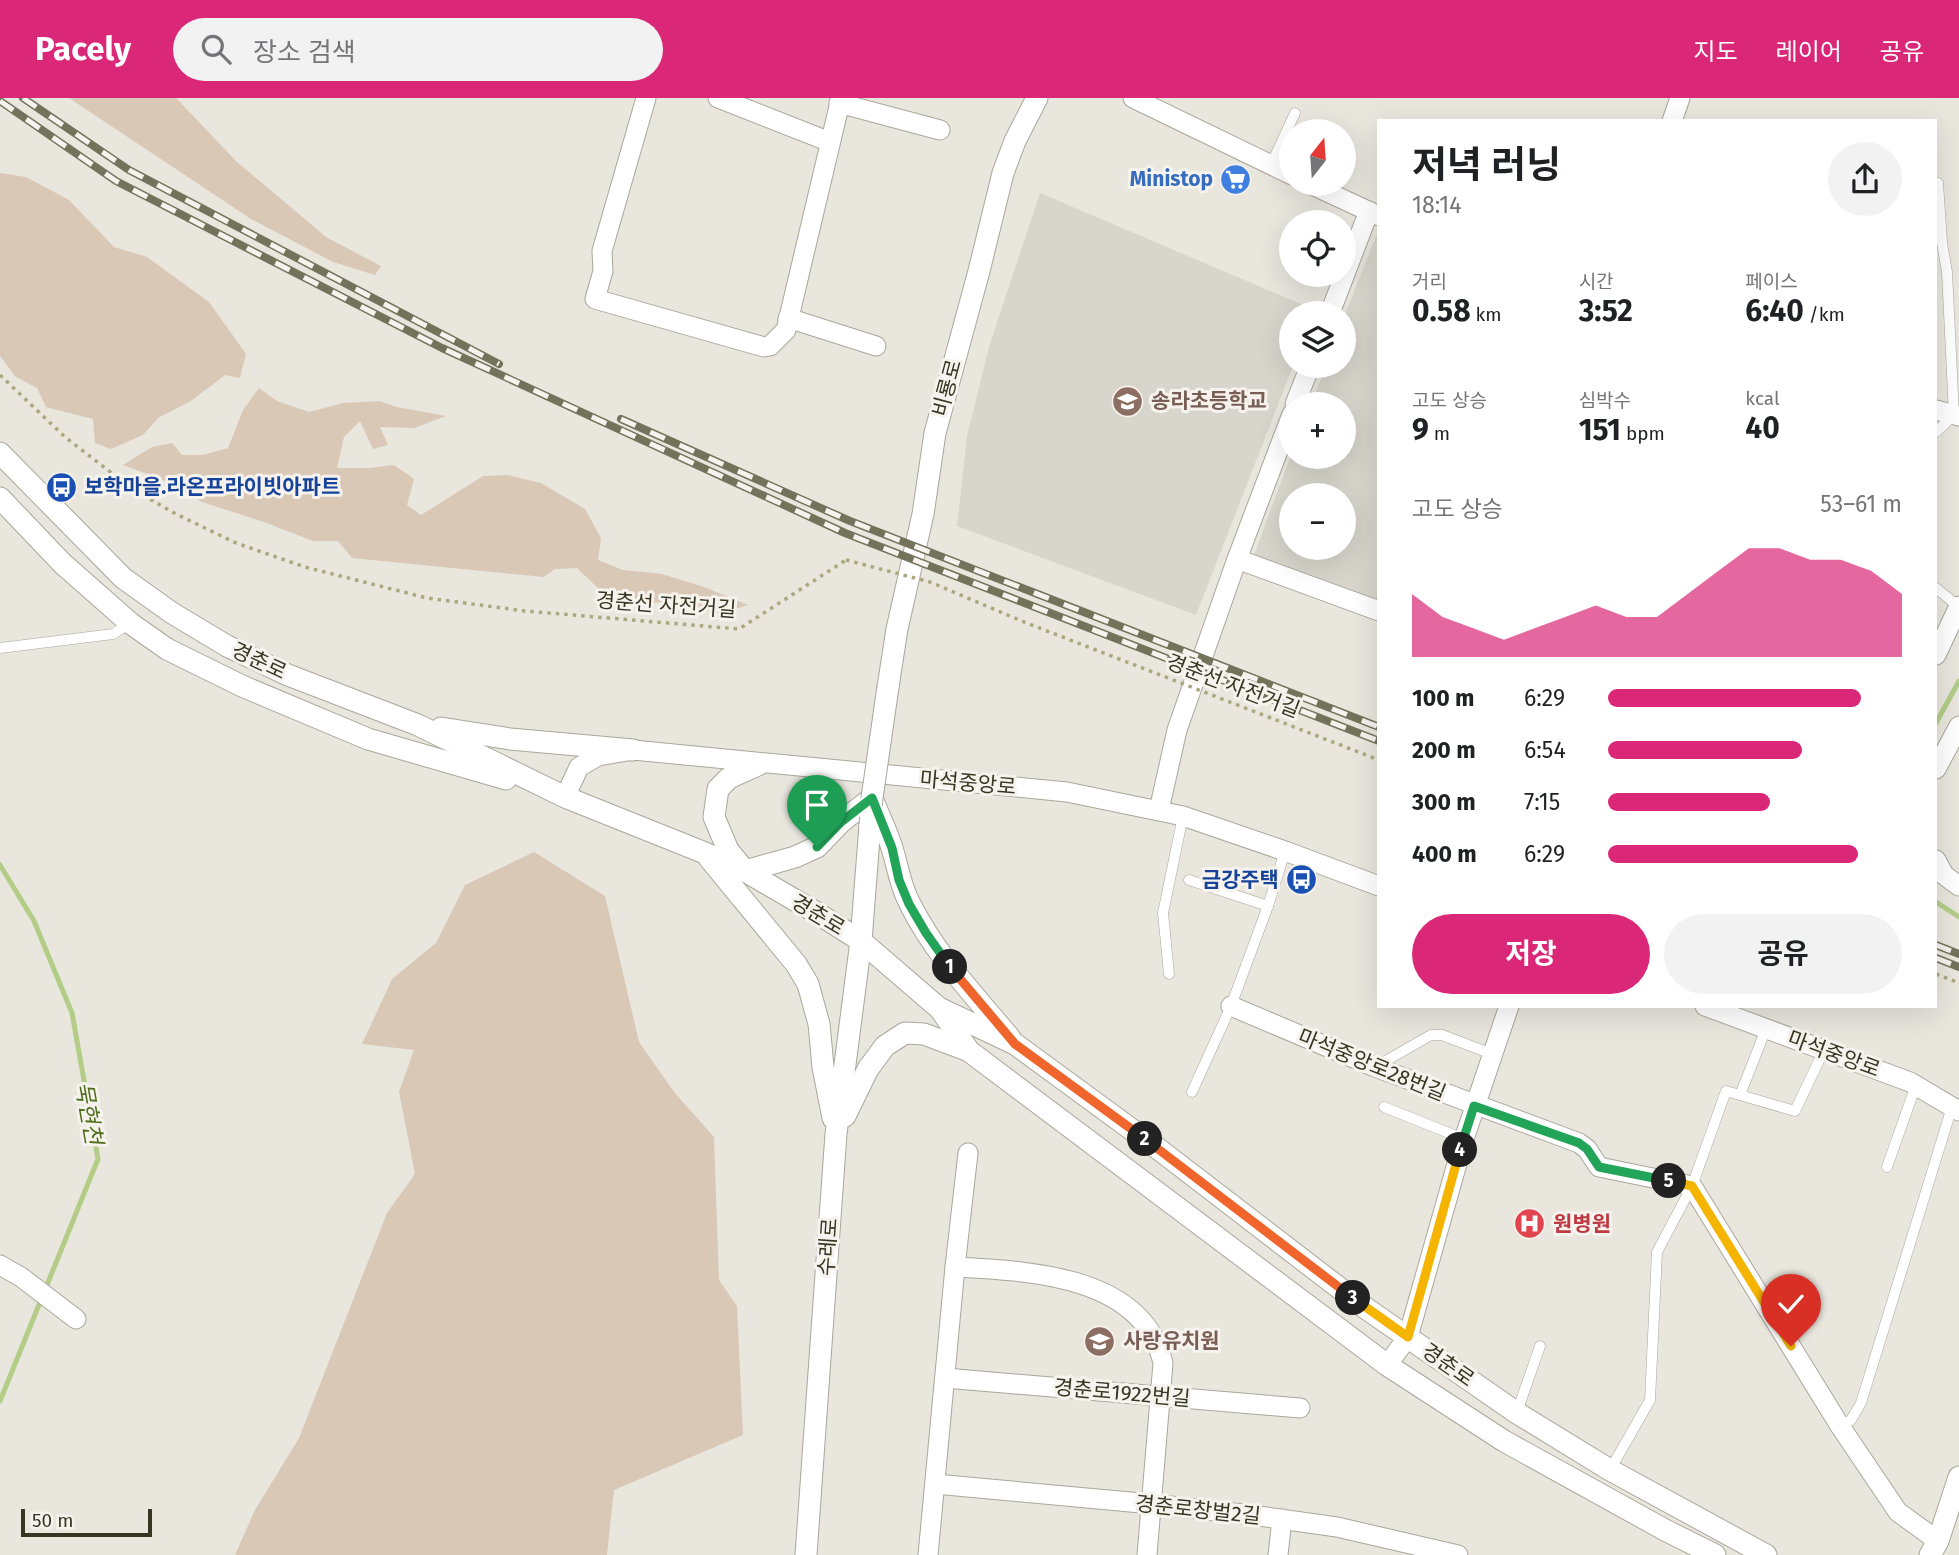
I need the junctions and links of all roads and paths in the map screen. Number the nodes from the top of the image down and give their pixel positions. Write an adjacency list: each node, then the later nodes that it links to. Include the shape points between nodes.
1 (646, 98): 17 (street, via 602,251 596,299 764,347 786,330)
2 (718, 98): 10 (street)
3 (1037, 98): 39 (street, 비룡로, bridge, via 1003,173 939,420 897,629)
4 (1133, 98): 11 (street)
5 (1680, 98): 8 (street)
6 (840, 100): 9 (street); 10 (street)
7 (1295, 113): 11 (lane)
8 (1673, 119)
9 (940, 130)
10 (830, 142): 17 (street)
11 (1271, 165): 12 (street)
12 (1279, 169)
13 (1938, 183): 20 (lane, via 1947,272)
14 (1336, 196): 15 (street)
15 (1374, 213): 16 (street)
16 (1335, 301)
17 (788, 318): 18 (street)
18 (876, 346)
19 (0, 375): 35 (path, 경춘선 자전거길, bridge, via 131,488 236,542 305,567 427,598 739,629 846,560 930,582)
20 (1950, 414): 21 (lane)
21 (1937, 431)
22 (1279, 448): 25 (street)
23 (0, 453): 32 (street, 경춘로, via 123,578 172,613 288,675)
24 (0, 498): 29 (street, 경춘로, via 63,564)
25 (1237, 559): 28 (street); 40 (street, via 1177,730)
26 (1937, 589): 27 (lane)
27 (1959, 607): 31 (street)
28 (1377, 610)
29 (130, 623): 30 (lane, via 113,634); 38 (street, 경춘로, via 167,649 242,686 368,739)
30 (0, 648)
31 (1937, 653)
32 (418, 725): 34 (street); 38 (street, 경춘로)
33 (1959, 726): 37 (street)
34 (633, 750): 36 (street, 마석중앙로); 38 (street, 마석중앙로, via 598,756 579,767)
35 (1377, 759)
36 (760, 764): 40 (street, 마석중앙로, via 1067,792); 45 (street, via 729,778 718,789 714,817 728,850)
37 (1937, 767)
38 (565, 797): 43 (street, 경춘로)
39 (872, 798): 45 (street, via 817,847); 50 (street, 비룡로, bridge); 59 (street, via 909,904 951,968)
40 (1159, 810): 41 (street, 마석중앙로)
41 (1183, 817): 42 (street, 마석중앙로); 51 (lane, via 1163,913)
42 (1285, 851): 47 (street, 마석중앙로); 49 (lane)
43 (705, 853): 45 (street, 경춘로); 70 (street, via 808,984)
44 (1937, 862): 48 (street, via 1944,875)
45 (745, 872): 50 (street, 경춘로)
46 (1189, 880): 49 (lane)
47 (1377, 885)
48 (1959, 886)
49 (1268, 906): 54 (lane)
50 (861, 941): 57 (street, 경춘로); 70 (street, 수레로)
51 (1169, 974)
52 (1937, 974): 53 (path)
53 (1959, 983)
54 (1231, 1006): 63 (street, 마석중앙로28번길); 65 (lane)
55 (1508, 1008): 62 (street)
56 (1710, 1008): 58 (street, 마석중앙로)
57 (940, 1009): 59 (street, 경춘로); 61 (street, 경춘로)
58 (1766, 1029): 60 (street, 마석중앙로); 66 (lane)
59 (1015, 1044): 78 (street, 경춘로)
60 (1824, 1050): 64 (street, 마석중앙로); 66 (lane, via 1795,1111)
61 (970, 1051): 70 (street, via 905,1032 884,1046 868,1069); 80 (street, 경춘로)
62 (1492, 1054): 63 (lane, via 1431,1035); 67 (street)
63 (1375, 1067): 67 (street, 마석중앙로28번길)
64 (1916, 1085): 69 (street, 마석중앙로); 73 (lane)
65 (1192, 1092)
66 (1740, 1095): 74 (lane, via 1727,1091)
67 (1474, 1106): 71 (street); 74 (street, 마석중앙로28번길, via 1579,1143 1599,1167)
68 (1384, 1107): 71 (lane)
69 (1956, 1109): 85 (lane, via 1861,1403 1851,1420)
70 (836, 1134): 92 (street, 수레로)
71 (1464, 1139): 78 (street)
72 (968, 1153): 76 (street)
73 (1888, 1167)
74 (1692, 1186): 85 (street); 86 (lane, via 1657,1251 1650,1400)
75 (0, 1265): 77 (street)
76 (955, 1267): 81 (street); 82 (street, via 1011,1270 1111,1295 1146,1323 1159,1345 1163,1363)
77 (74, 1317)
78 (1408, 1337): 80 (street); 84 (street, 경춘로)
79 (1540, 1346): 84 (lane)
80 (1387, 1365): 97 (street, 경춘로, via 1504,1441)
81 (945, 1378): 82 (street, 경춘로1922번길); 88 (street)
82 (1160, 1397): 83 (street, 경춘로1922번길); 89 (street)
83 (1300, 1408)
84 (1517, 1413): 86 (street, 경춘로)
85 (1840, 1426): 91 (street, via 1898,1512)
86 (1610, 1470): 98 (street, 경춘로)
87 (1959, 1477): 91 (street)
88 (935, 1484): 89 (street, 경춘로창벌2길); 93 (street)
89 (1152, 1504): 90 (street, 경춘로창벌2길); 94 (street)
90 (1282, 1520): 95 (street); 96 (street, 경춘로창벌2길, via 1337,1527)
91 (1934, 1548)
92 (806, 1555)
93 (928, 1555)
94 (1147, 1555)
95 (1278, 1555)
96 (1458, 1555)
97 (1715, 1555)
98 (1766, 1555)

